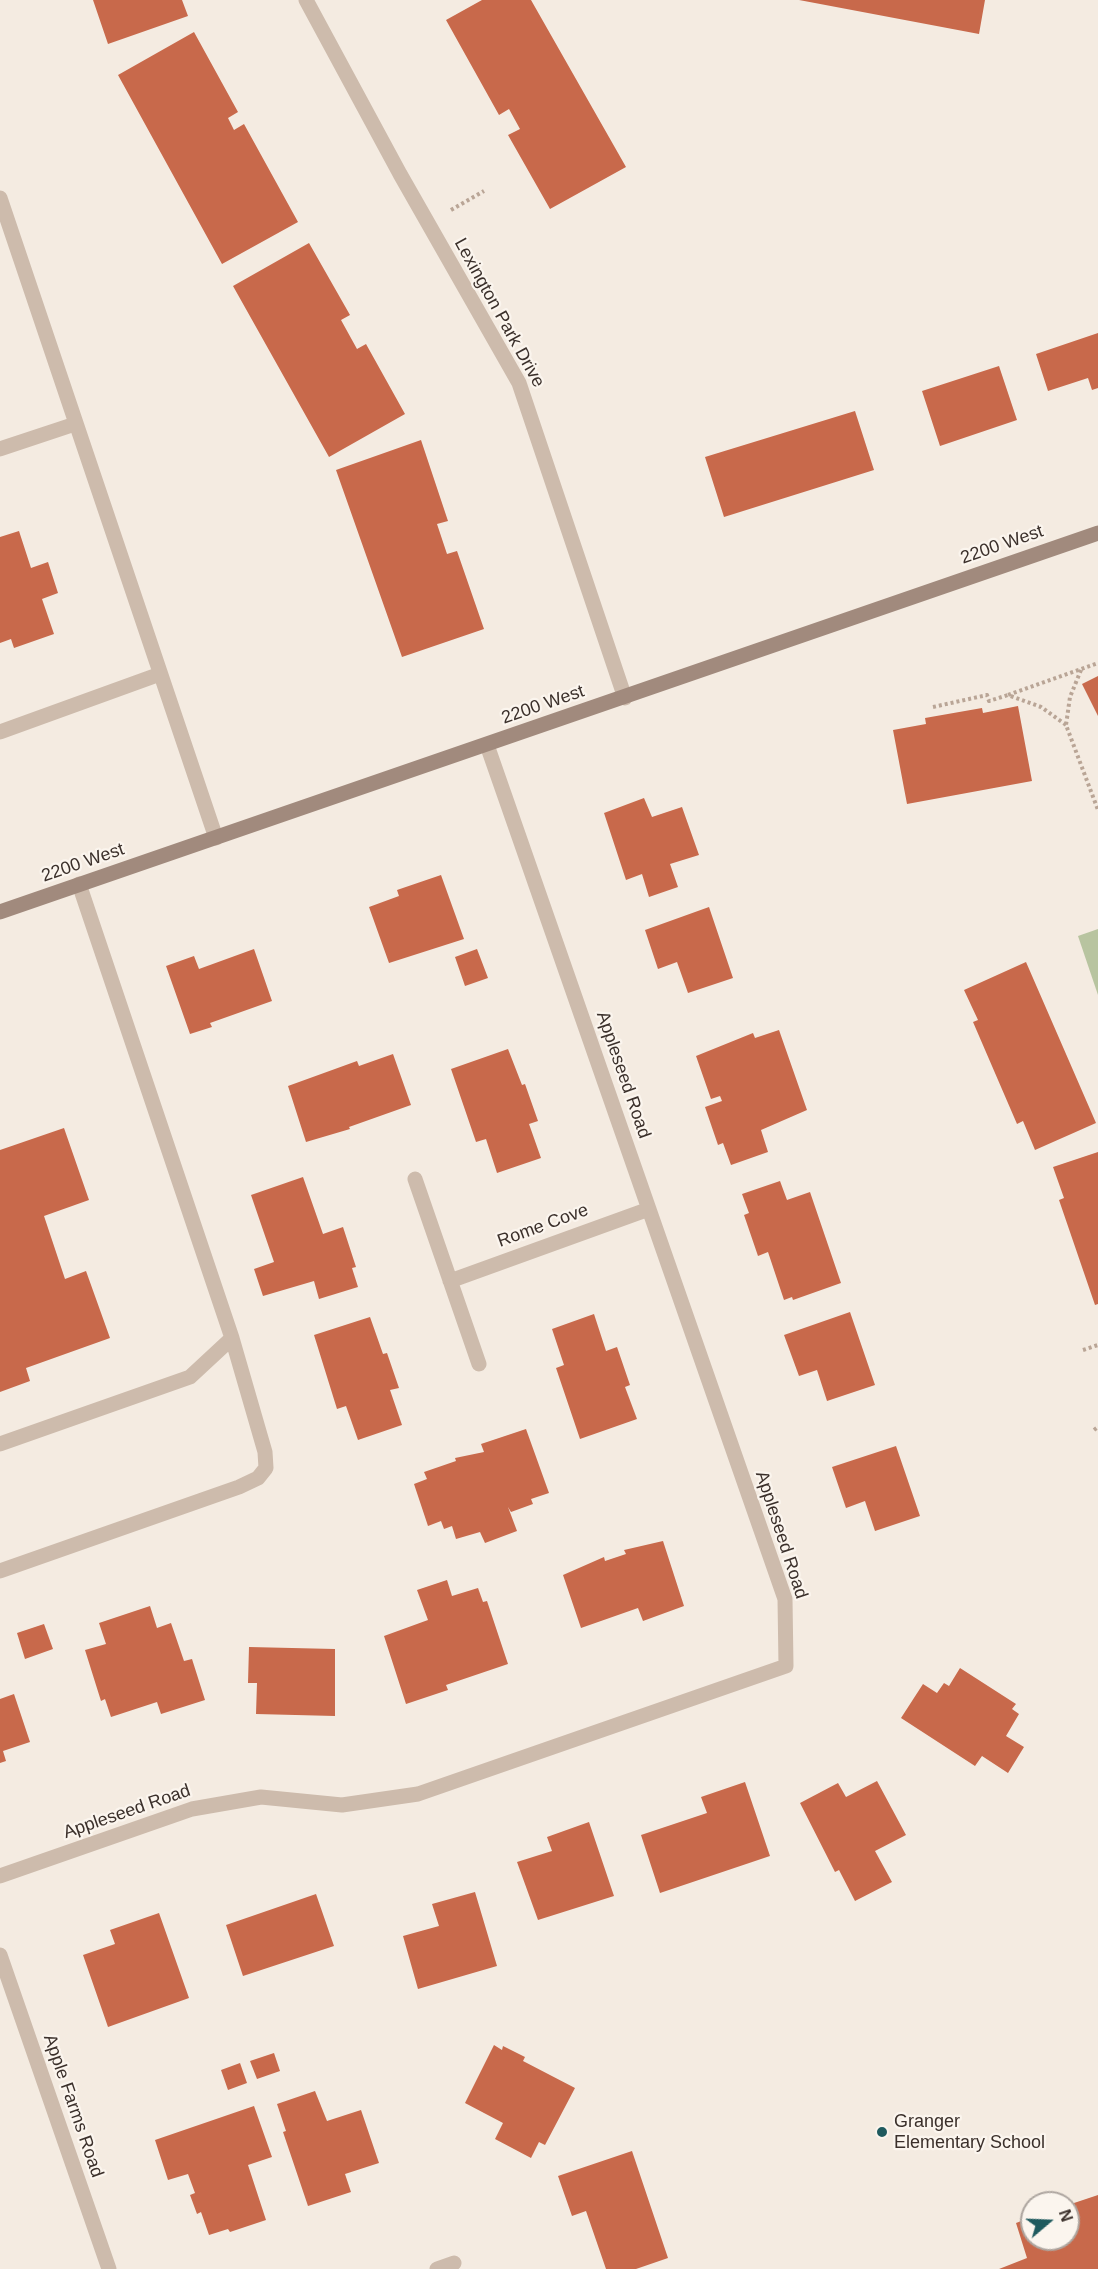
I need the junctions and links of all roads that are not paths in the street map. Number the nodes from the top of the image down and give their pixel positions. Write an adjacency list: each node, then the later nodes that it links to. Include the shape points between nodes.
1 (306, 0): 7 (street, Lexington Park Drive, via 519,383)
2 (0, 198): 3 (street)
3 (75, 424): 4 (street); 6 (street)
4 (0, 449)
5 (1098, 533): 7 (street, 2200 West)
6 (160, 674): 8 (street); 10 (street)
7 (625, 698): 9 (street, 2200 West)
8 (0, 732)
9 (487, 745): 10 (street, 2200 West); 14 (street, Appleseed Road)
10 (216, 838): 11 (street, 2200 West)
11 (79, 884): 12 (street, 2200 West); 16 (street)
12 (0, 912)
13 (415, 1179): 15 (street)
14 (649, 1209): 15 (street, Rome Cove); 20 (street, Appleseed Road, via 784,1599 786,1666 418,1794 342,1805 261,1797 192,1809)
15 (450, 1281): 17 (street)
16 (232, 1338): 18 (street, via 190,1377); 19 (street, via 265,1452 266,1468 258,1478)
17 (479, 1364)
18 (0, 1443)
19 (0, 1571)
20 (0, 1876)
21 (0, 1955): 23 (street, Apple Farms Road)
22 (454, 2263): 24 (street)
23 (109, 2269)
24 (437, 2269)

